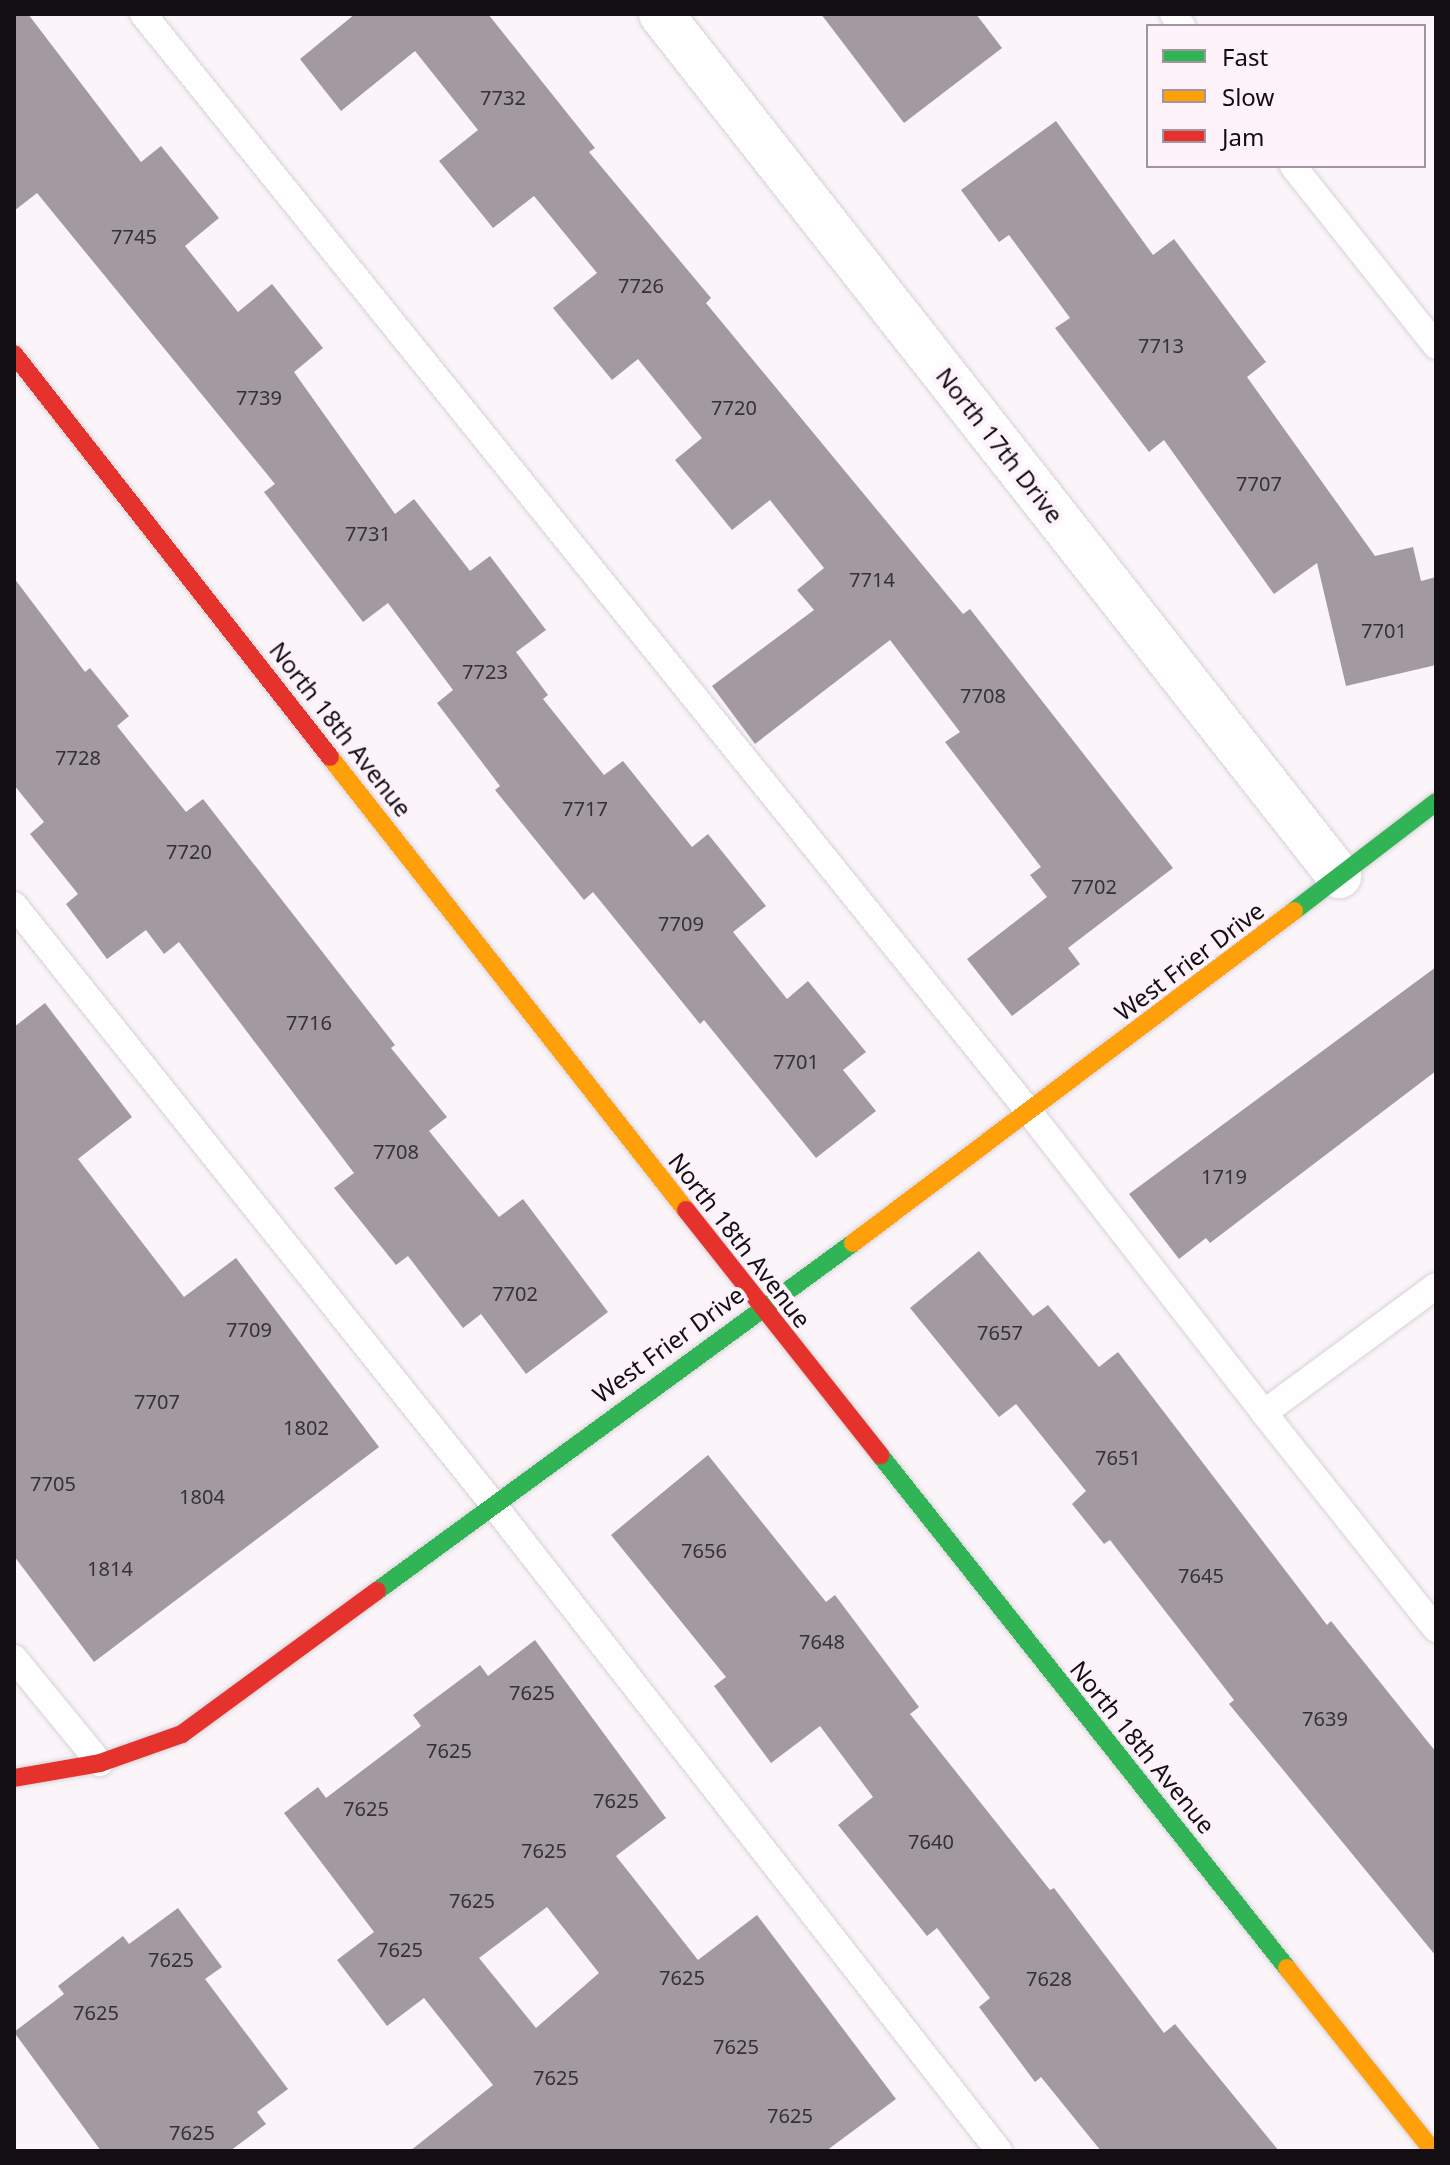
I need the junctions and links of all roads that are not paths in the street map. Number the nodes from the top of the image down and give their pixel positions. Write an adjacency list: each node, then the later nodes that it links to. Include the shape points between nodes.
1 (143, 14): 9 (lane)
2 (661, 14): 7 (street, North 17th Drive)
3 (1295, 168): 4 (lane)
4 (1436, 346)
5 (14, 354): 11 (street, North 18th Avenue)
6 (1436, 802): 7 (street, West Frier Drive)
7 (1339, 876): 9 (street, West Frier Drive)
8 (14, 905): 13 (lane)
9 (1030, 1113): 11 (street, West Frier Drive); 12 (lane)
10 (1436, 1286): 12 (lane)
11 (761, 1306): 13 (street, West Frier Drive); 19 (street, North 18th Avenue)
12 (1264, 1413): 14 (lane)
13 (492, 1503): 16 (street, West Frier Drive, via 182,1734); 18 (lane)
14 (1436, 1629)
15 (14, 1658): 16 (lane)
16 (100, 1763): 17 (street, West Frier Drive)
17 (14, 1778)
18 (999, 2151)
19 (1433, 2151)

